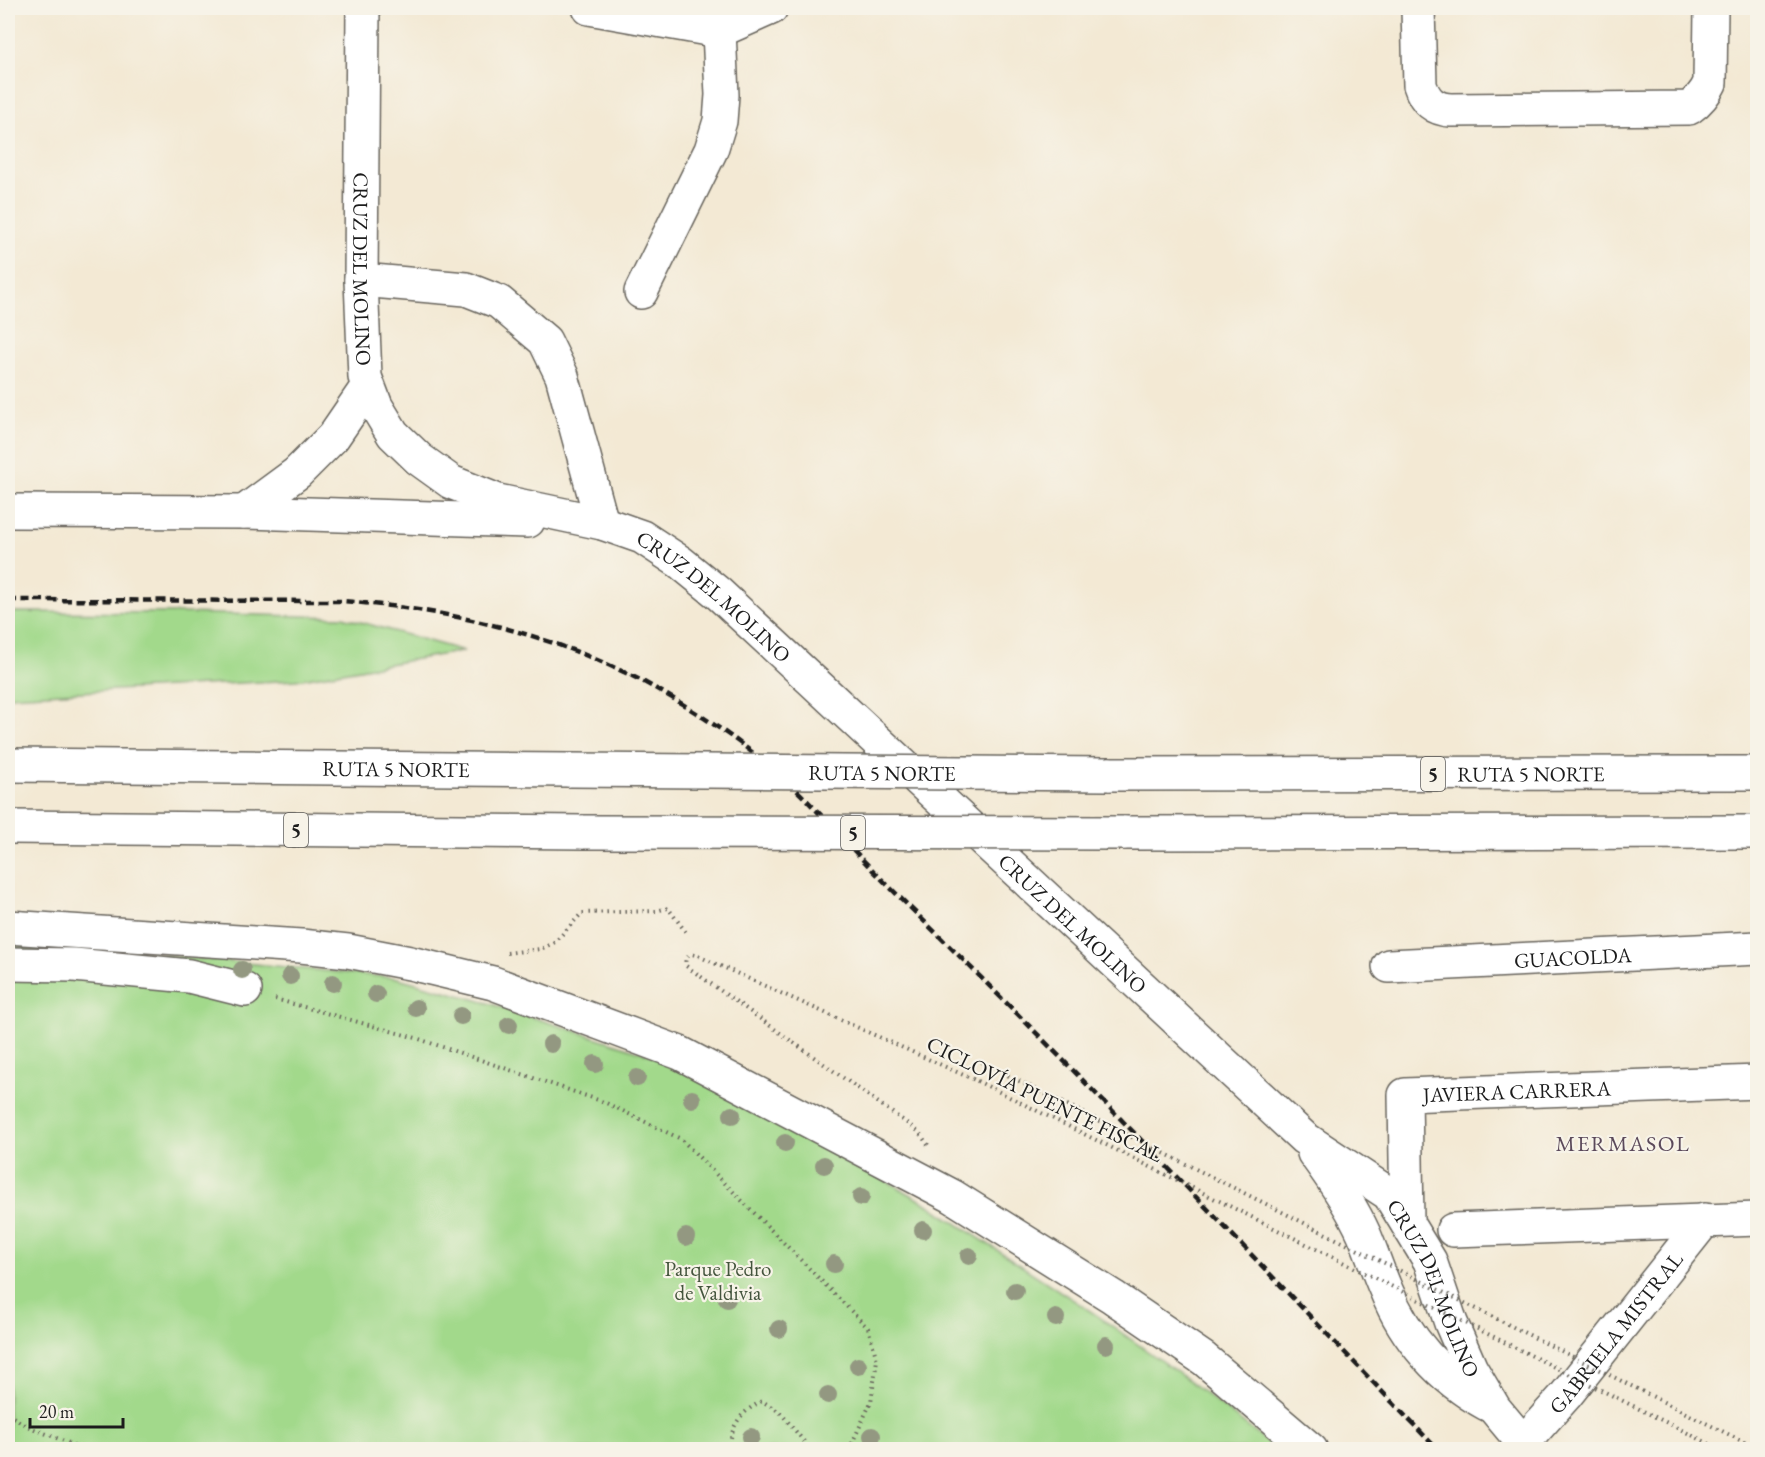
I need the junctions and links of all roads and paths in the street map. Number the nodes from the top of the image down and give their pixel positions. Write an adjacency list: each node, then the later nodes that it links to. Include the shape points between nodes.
1 (363, 8): 7 (main road, CRUZ DEL MOLINO)
2 (589, 8): 6 (main road)
3 (771, 8): 6 (main road)
4 (1418, 8): 5 (main road, via 1422,94 1434,106 1451,110 1689,108 1705,93 1710,82)
5 (1711, 8)
6 (719, 31): 8 (main road, via 720,122 711,150)
7 (361, 280): 9 (main road, CRUZ DEL MOLINO); 12 (main road, via 466,289 499,302 545,341 562,376)
8 (641, 292)
9 (368, 386): 11 (main road, via 333,437 297,473); 12 (main road, CRUZ DEL MOLINO, via 393,434 451,482 498,501)
10 (8, 511): 11 (main road)
11 (244, 512): 12 (main road)
12 (602, 523): 26 (main road, CRUZ DEL MOLINO, via 642,537 718,593)
13 (8, 765): 14 (main road, RUTA 5 NORTE / 5, bridge, via 1108,774)
14 (1758, 773)
15 (8, 827): 16 (main road, 5, bridge, via 584,832)
16 (1758, 832)
17 (8, 927): 27 (main road, via 336,950 493,983 680,1053)
18 (688, 935): 20 (path, via 668,908 582,913 555,942 541,949)
19 (1758, 948): 22 (main road, GUACOLDA)
20 (498, 954)
21 (8, 964): 23 (main road, via 74,965 189,976)
22 (1389, 966)
23 (245, 990): 38 (path, via 416,1038 593,1098 681,1139 868,1328 877,1360 871,1402)
24 (981, 1062): 41 (path, bridge)
25 (1758, 1082): 30 (main road, JAVIERA CARRERA, via 1405,1095)
26 (1304, 1138): 30 (main road, CRUZ DEL MOLINO, via 1389,1194); 32 (main road, CRUZ DEL MOLINO, via 1351,1206 1386,1292 1409,1334 1435,1366 1476,1399)
27 (924, 1181): 39 (main road, via 1113,1297 1204,1359); 40 (path, CICLOVÍA PUENTE FISCAL, bridge, via 929,1154 918,1131 686,966 687,957 696,955 976,1081)
28 (1758, 1219): 29 (main road, GABRIELA MISTRAL)
29 (1705, 1220): 31 (main road, GABRIELA MISTRAL); 34 (main road, GABRIELA MISTRAL)
30 (1407, 1222): 32 (main road, CRUZ DEL MOLINO, via 1430,1261 1460,1347)
31 (1453, 1230)
32 (1494, 1408): 34 (main road, CRUZ DEL MOLINO)
33 (8, 1414): 35 (path, via 27,1426)
34 (1526, 1446)
35 (86, 1449)
36 (730, 1449): 37 (path, via 730,1435 745,1410 762,1401 780,1412)
37 (811, 1449)
38 (849, 1449)
39 (1311, 1449)
40 (1722, 1449)
41 (1758, 1449)

